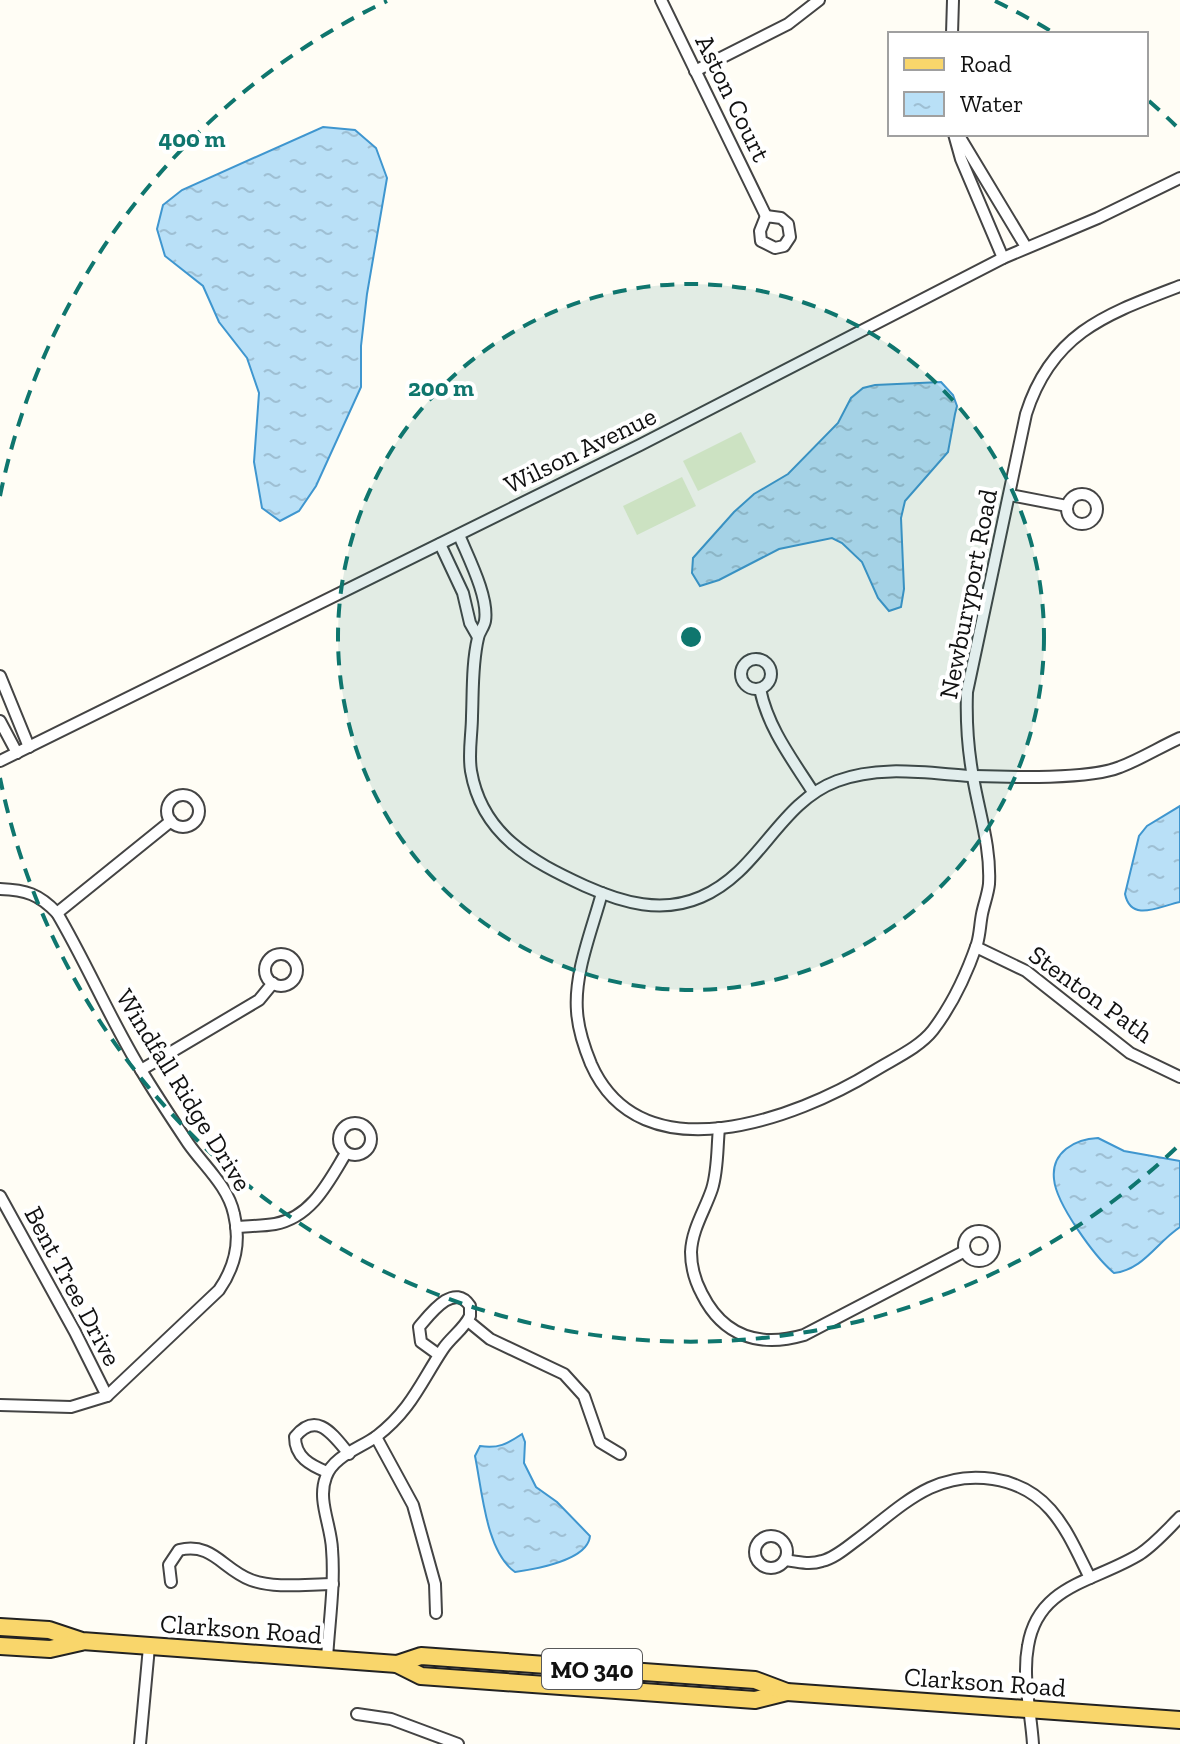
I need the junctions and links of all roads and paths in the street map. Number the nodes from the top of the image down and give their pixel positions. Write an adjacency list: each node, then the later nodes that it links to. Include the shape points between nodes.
1 (661, 0): 5 (street, Aston Court)
2 (819, 0): 5 (street, via 788,24)
3 (953, 0): 4 (street)
4 (952, 32)
5 (695, 71): 9 (street, Aston Court)
6 (956, 136): 11 (street)
7 (957, 136): 10 (street)
8 (1180, 178): 10 (street, Wilson Avenue)
9 (766, 216)
10 (1026, 247): 11 (street, Wilson Avenue)
11 (1003, 258): 15 (street, Wilson Avenue)
12 (1180, 286): 13 (street, Newburyport Road, via 1094,322 1057,354 1033,392)
13 (1010, 495): 14 (street); 25 (street, Newburyport Road, via 967,692)
14 (1067, 506)
15 (459, 535): 16 (street, Wilson Avenue); 17 (street, via 484,605)
16 (440, 544): 17 (street); 22 (street, Wilson Avenue)
17 (478, 637): 29 (street, via 471,771 479,796 496,826 523,854)
18 (0, 676): 22 (street)
19 (760, 689): 26 (street, via 773,728)
20 (0, 721): 23 (street)
21 (1180, 738): 25 (street, via 1102,772)
22 (29, 747): 23 (street, Wilson Avenue)
23 (17, 753): 24 (street, Wilson Avenue)
24 (0, 761)
25 (972, 776): 26 (street, via 865,774); 31 (street, Newburyport Road, via 984,824 989,886)
26 (813, 792): 29 (street, via 735,877 703,896 662,907)
27 (171, 821): 30 (street)
28 (0, 889): 30 (street, Windfall Ridge Drive, via 25,889)
29 (602, 893): 35 (street, Newburyport Road, via 577,999 580,1031 595,1073 616,1102 648,1120 691,1129)
30 (57, 913): 33 (street, Windfall Ridge Drive)
31 (976, 947): 34 (street, Stenton Path, via 1026,971 1130,1053); 35 (street, Newburyport Road, via 932,1031 910,1049 856,1082 800,1107)
32 (273, 983): 33 (street, via 259,1000)
33 (141, 1070): 38 (street, Windfall Ridge Drive, via 219,1182 232,1205)
34 (1180, 1077)
35 (719, 1128): 39 (street, via 715,1177 694,1233 692,1267 710,1309 744,1336 775,1341 804,1335)
36 (346, 1153): 38 (street, via 319,1197 299,1213 276,1224)
37 (0, 1196): 42 (street, Bent Tree Drive)
38 (236, 1227): 42 (street, Windfall Ridge Drive, via 237,1249 219,1290)
39 (965, 1251)
40 (468, 1321): 41 (street); 41 (street, via 467,1301 453,1297 419,1327 421,1342); 46 (street, via 490,1339 564,1374 584,1396 600,1442)
41 (439, 1355): 44 (street, via 414,1400)
42 (107, 1396): 43 (street, Windfall Ridge Drive, via 71,1407)
43 (0, 1405)
44 (376, 1437): 45 (street); 53 (street, via 413,1505 435,1584)
45 (349, 1454): 47 (street); 47 (street, via 325,1427 302,1428 295,1437 297,1450 307,1463)
46 (620, 1454)
47 (327, 1472): 52 (street, via 323,1486)
48 (1180, 1517): 50 (street, via 1138,1555)
49 (785, 1560): 50 (street, via 822,1561 934,1485 966,1476 1003,1480 1036,1495 1060,1519)
50 (1090, 1578): 59 (street, via 1054,1596 1043,1608 1028,1645)
51 (171, 1582): 52 (street, via 169,1565 179,1550 190,1547 204,1549 236,1573 263,1583)
52 (333, 1584): 58 (street)
53 (436, 1613)
54 (0, 1627): 55 (main road, Clarkson Road / MO 340, via 49,1630)
55 (82, 1641): 56 (main road, Clarkson Road / MO 340, via 50,1649); 57 (main road, Clarkson Road / MO 340)
56 (0, 1646)
57 (149, 1647): 58 (main road, Clarkson Road / MO 340); 62 (street)
58 (327, 1659): 59 (main road, Clarkson Road / MO 340, via 397,1664 421,1656 755,1680 787,1692)
59 (1029, 1709): 61 (main road, Clarkson Road / MO 340); 64 (street)
60 (357, 1714): 63 (street, via 391,1719)
61 (1180, 1720)
62 (140, 1744)
63 (458, 1744)
64 (1033, 1744)

